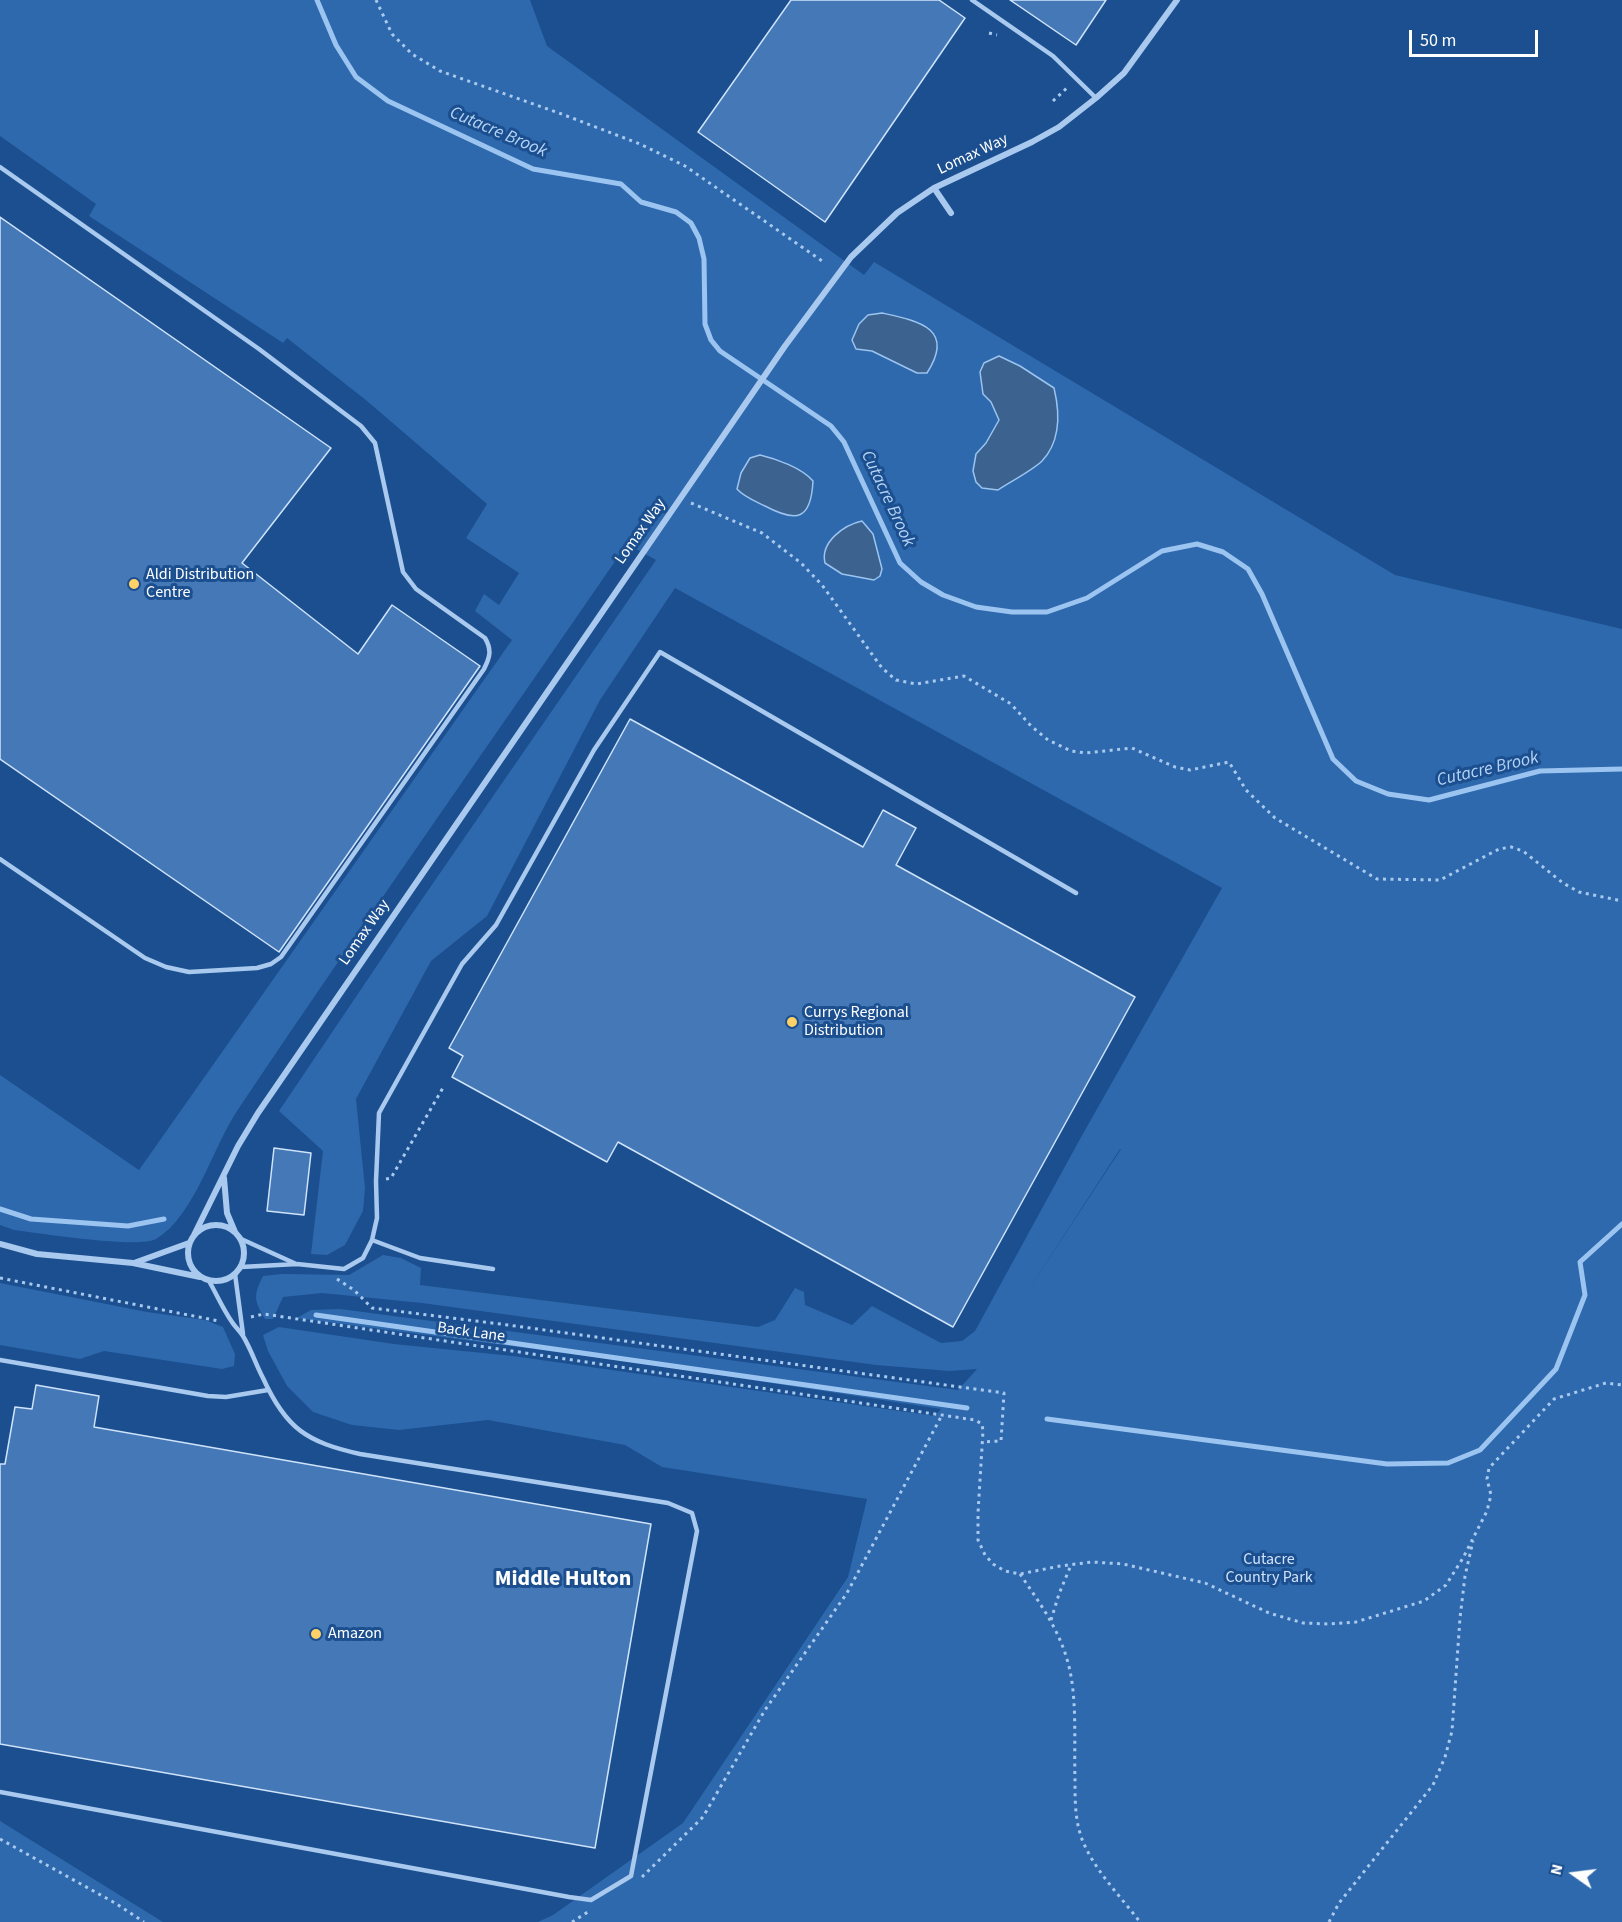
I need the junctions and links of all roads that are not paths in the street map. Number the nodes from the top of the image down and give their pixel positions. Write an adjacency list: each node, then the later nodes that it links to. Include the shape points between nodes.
1 (972, 0): 3 (lane, via 1053,56)
2 (1177, 0): 3 (street, Lomax Way, via 1124,73)
3 (1096, 98): 5 (street, Lomax Way, via 1032,142)
4 (0, 167): 7 (lane, via 259,349 361,426 375,443 403,572 416,590 485,638 490,647 484,669 281,957 271,964 189,972 166,967 145,958)
5 (934, 188): 6 (street); 9 (street, Lomax Way, via 897,213 851,257 786,346 258,1113)
6 (951, 213)
7 (0, 859)
8 (1076, 893): 12 (lane, via 660,652 594,750 496,925 462,964 380,1113 377,1218)
9 (224, 1177): 10 (street, Lomax Way); 11 (street, Lomax Way, via 227,1213)
10 (194, 1235): 11 (street, via 218,1225); 13 (street)
11 (237, 1235): 16 (lane); 17 (street, via 244,1252)
12 (372, 1240): 16 (lane, via 363,1258 344,1269); 18 (lane, via 420,1258)
13 (189, 1243): 15 (street); 20 (street, via 189,1262)
14 (0, 1244): 15 (street, via 37,1254)
15 (133, 1263): 20 (street)
16 (297, 1264): 17 (lane)
17 (241, 1267): 19 (street)
18 (494, 1269)
19 (235, 1274): 21 (street, via 218,1282); 22 (lane)
20 (200, 1277): 21 (street)
21 (209, 1281): 22 (lane)
22 (243, 1336): 24 (lane)
23 (0, 1360): 24 (lane, via 208,1396)
24 (268, 1390): 25 (lane, via 296,1428 333,1448 668,1503 692,1513 697,1531 631,1876 591,1900)
25 (0, 1792)

